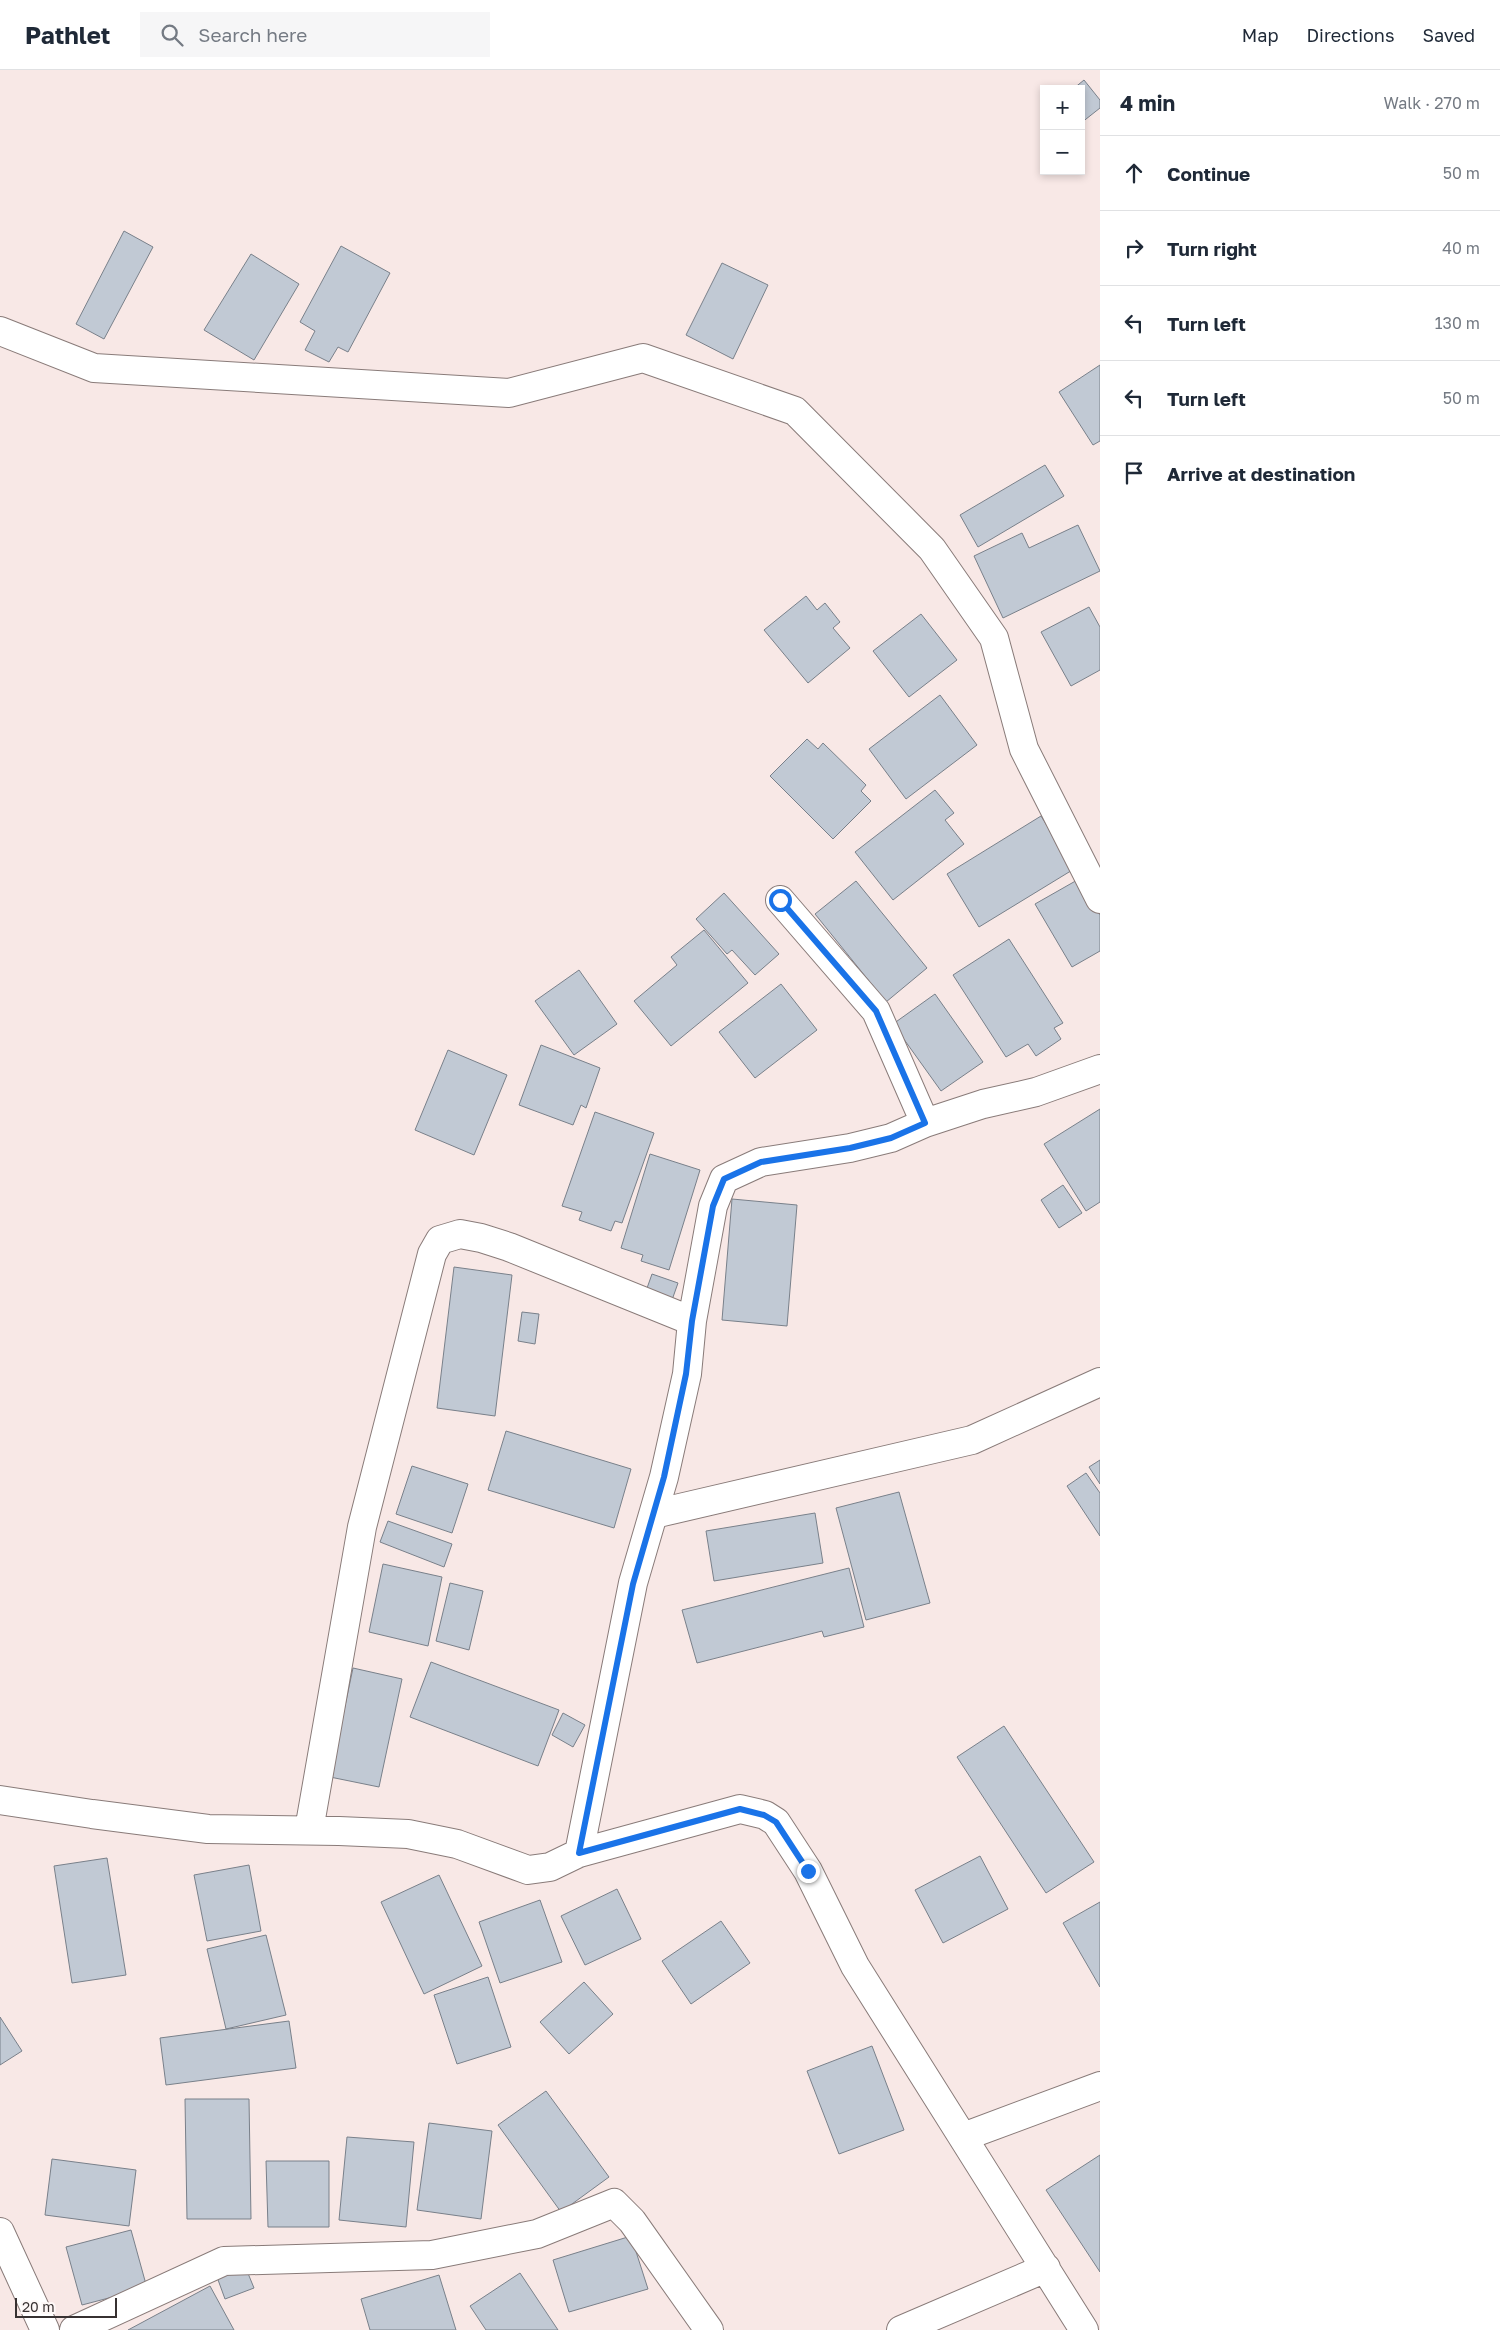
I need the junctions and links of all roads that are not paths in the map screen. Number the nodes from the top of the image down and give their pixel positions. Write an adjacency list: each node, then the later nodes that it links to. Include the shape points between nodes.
1 (0, 330): 2 (street, via 94,368 509,393 644,358 795,411 932,549 994,638 1024,749)
2 (1100, 899)
3 (780, 900): 5 (street, via 876,1011)
4 (1100, 1069): 5 (street, via 1036,1092 983,1104)
5 (925, 1123): 6 (street, via 891,1138 850,1148 761,1162 724,1179 713,1206)
6 (692, 1321): 8 (street, via 686,1374); 10 (street, via 509,1247 460,1234 440,1240 432,1254 362,1527)
7 (1100, 1382): 8 (street, via 972,1440)
8 (654, 1514): 11 (street, via 633,1584)
9 (0, 1800): 10 (street, via 208,1829)
10 (309, 1830): 11 (street, via 408,1834 457,1844 528,1870 550,1867)
11 (579, 1853): 13 (street, via 740,1809 764,1815 776,1822 808,1871 855,1966)
12 (1100, 2086): 13 (street)
13 (963, 2137): 15 (street)
14 (0, 2232): 16 (street)
15 (1046, 2268): 19 (street); 20 (street)
16 (45, 2330)
17 (74, 2330): 18 (street, via 224,2260 432,2255 537,2234 614,2203 632,2221)
18 (709, 2330)
19 (900, 2330)
20 (1084, 2330)

